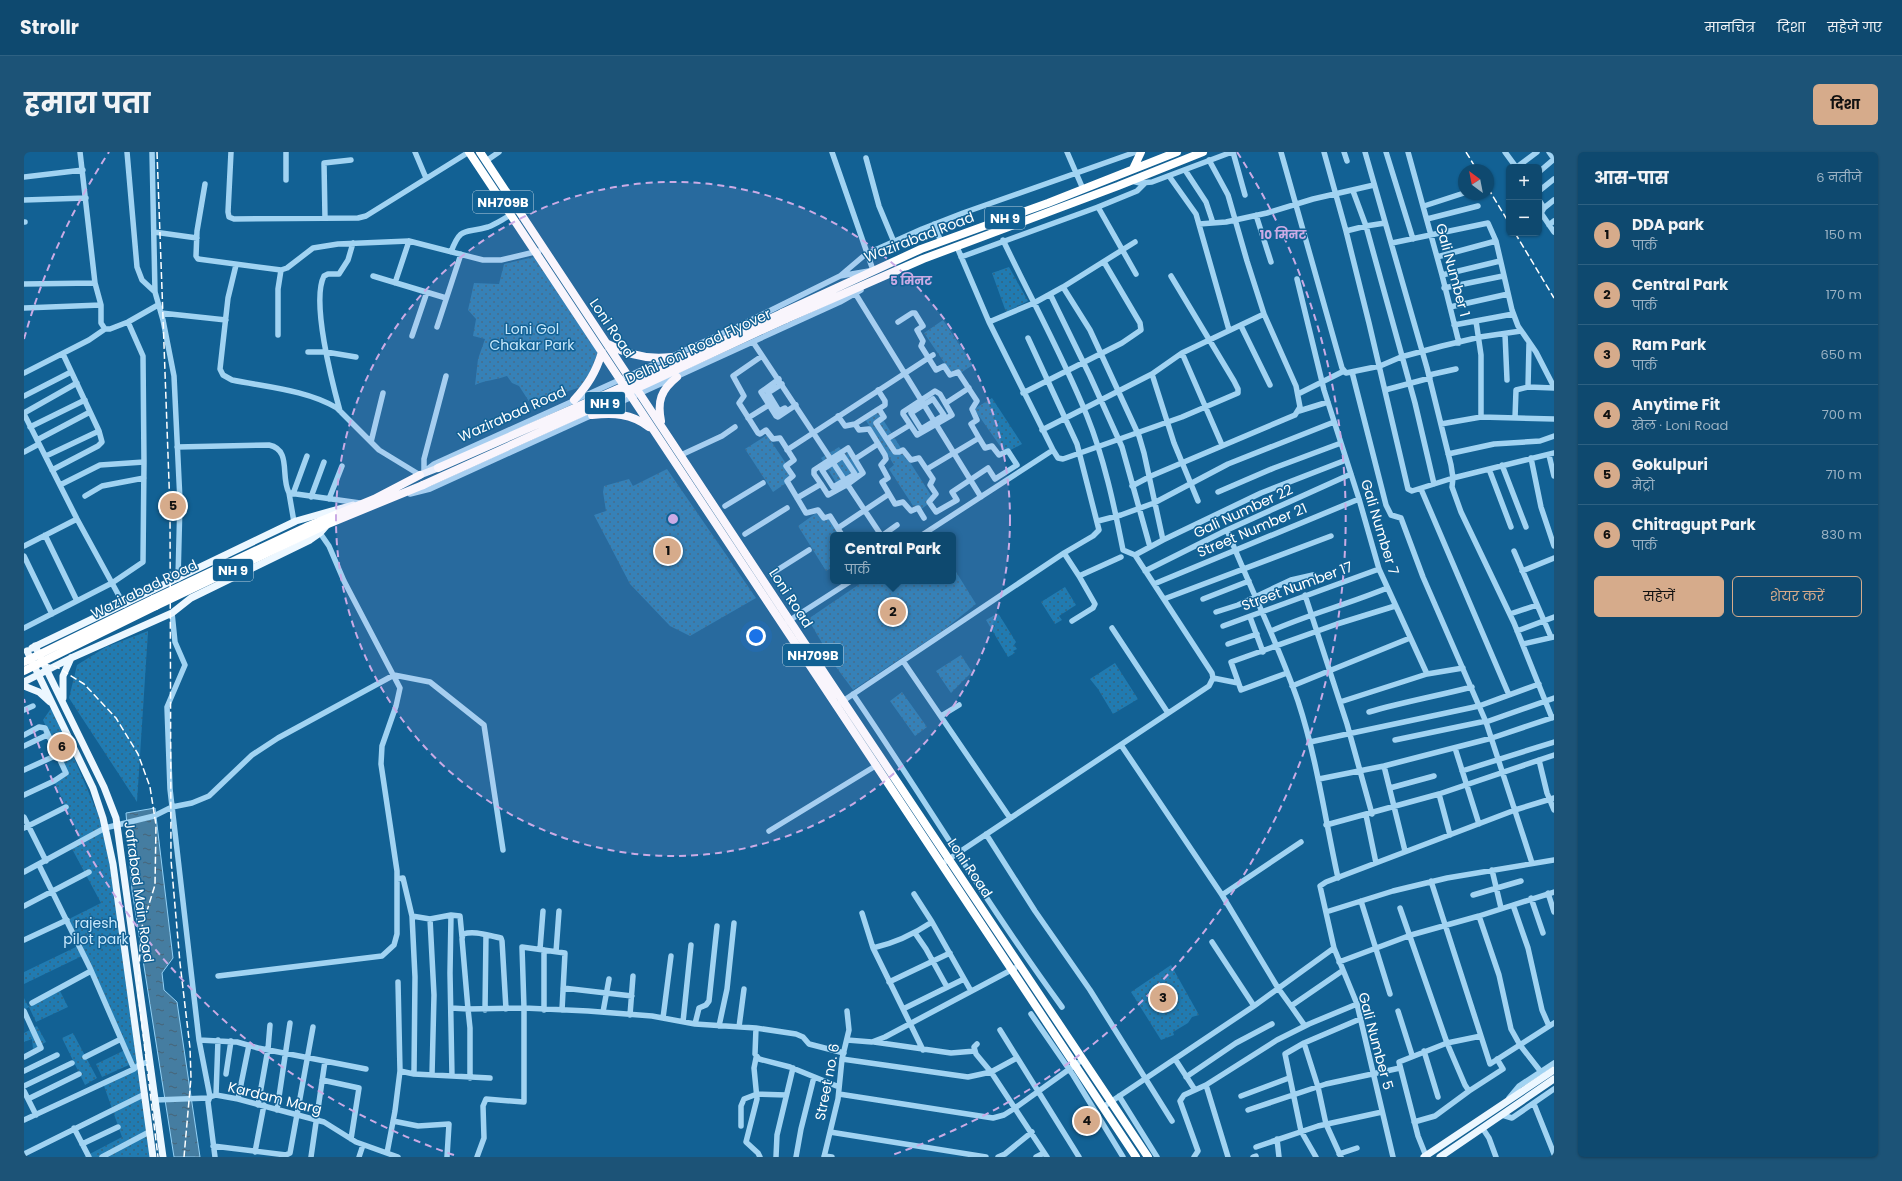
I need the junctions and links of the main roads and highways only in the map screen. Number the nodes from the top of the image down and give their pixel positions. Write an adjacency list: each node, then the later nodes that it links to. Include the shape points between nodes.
1 (469, 152): 7 (highway, Loni Road / NH709B, via 511,215)
2 (480, 152): 7 (highway, Loni Road / NH709B)
3 (1141, 152): 6 (highway)
4 (1177, 152): 6 (highway, NH 9)
5 (1203, 152): 9 (highway, Wazirabad Road / NH 9)
6 (1132, 169): 8 (highway, Wazirabad Road / NH 9)
7 (540, 251): 11 (highway, Loni Road / NH709B); 12 (highway, Loni Road / NH709B)
8 (876, 269): 10 (highway, Delhi Loni Road Flyover / NH 9)
9 (881, 277): 10 (highway, Delhi Loni Road Flyover / NH 9)
10 (845, 288): 19 (highway, Delhi Loni Road Flyover / NH 9, bridge); 22 (highway, Delhi Loni Road Flyover / NH 9, bridge)
11 (607, 344): 13 (highway, via 636,356); 17 (highway, Loni Road / NH709B)
12 (602, 352): 15 (highway, via 596,372 588,386); 18 (highway, Loni Road / NH709B)
13 (671, 357)
14 (677, 376): 17 (highway, via 667,385 660,398 659,410)
15 (574, 400)
16 (592, 415): 18 (highway, via 626,415 641,421)
17 (663, 427): 25 (highway, Loni Road / NH709B)
18 (656, 432): 25 (highway, Loni Road / NH709B)
19 (438, 468): 20 (main road, Delhi Loni Road Flyover / NH 9)
20 (422, 473): 21 (highway, Wazirabad Road / NH 9)
21 (374, 498): 24 (highway, Wazirabad Road / NH 9); 26 (main road, via 294,522)
22 (395, 498): 23 (highway, Wazirabad Road / NH 9)
23 (328, 524): 24 (highway, Wazirabad Road / NH 9); 28 (main road, via 310,540 191,598 172,613)
24 (308, 530): 29 (highway, Wazirabad Road / NH 9, bridge); 31 (highway, Wazirabad Road / NH 9, bridge)
25 (787, 622): 35 (highway, Loni Road / NH709B)
26 (35, 646): 27 (main road); 30 (main road, Jafrabad Main Road)
27 (26, 651): 32 (main road, Jafrabad Main Road)
28 (71, 658): 30 (main road); 36 (main road, via 62,681)
29 (24, 662)
30 (48, 670): 32 (main road); 36 (main road, Jafrabad Main Road)
31 (24, 671)
32 (40, 674): 33 (main road); 37 (main road, Jafrabad Main Road)
33 (24, 682)
34 (24, 686): 37 (main road, via 39,692)
35 (840, 703): 38 (highway, Loni Road / NH709B); 38 (highway, Loni Road / NH709B, via 877,765)
36 (65, 706): 43 (main road, Jafrabad Main Road, via 116,818)
37 (54, 709): 42 (main road, Jafrabad Main Road, via 93,788 113,864)
38 (945, 861): 44 (highway, Loni Road / NH709B, via 1072,1068 1103,1107); 45 (highway, Loni Road / NH709B, via 1019,965)
39 (1554, 1070): 41 (main road)
40 (1554, 1079): 46 (main road)
41 (1425, 1156)
42 (152, 1157)
43 (163, 1157)
44 (1136, 1157)
45 (1148, 1157)
46 (1440, 1157)

